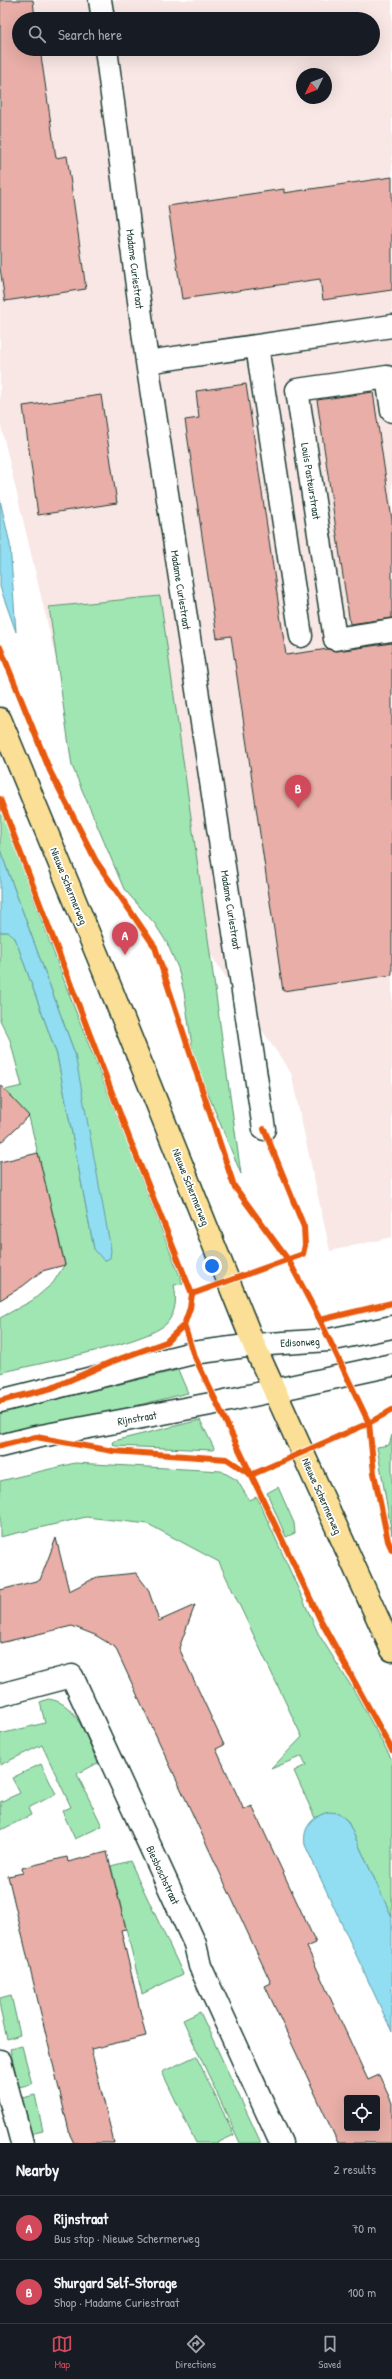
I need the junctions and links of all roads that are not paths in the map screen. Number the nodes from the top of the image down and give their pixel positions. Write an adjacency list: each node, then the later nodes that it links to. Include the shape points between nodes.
1 (100, 0): 2 (street)
2 (101, 12)
3 (107, 56): 6 (street, Madame Curiestraat)
4 (392, 326): 5 (street)
5 (257, 346): 6 (street); 9 (street)
6 (146, 362): 11 (street, Madame Curiestraat)
7 (392, 411): 8 (street, Louis Pasteurstraat, via 387,376 297,390 335,639)
8 (392, 630)
9 (301, 636)
10 (0, 718): 13 (main road, Nieuwe Schermerweg)
11 (264, 1130)
12 (392, 1327): 13 (street, Edisonweg, via 329,1340)
13 (254, 1345): 15 (main road, Nieuwe Schermerweg); 16 (street, via 193,1353)
14 (392, 1365): 15 (street)
15 (274, 1391): 17 (street, Rijnstraat); 18 (main road, Nieuwe Schermerweg)
16 (0, 1401)
17 (0, 1446)
18 (392, 1650)
19 (0, 1695): 22 (street, Biesboschstraat, via 72,1676 196,1944 200,1966)
20 (0, 2061): 21 (street)
21 (22, 2143)
22 (281, 2143)

